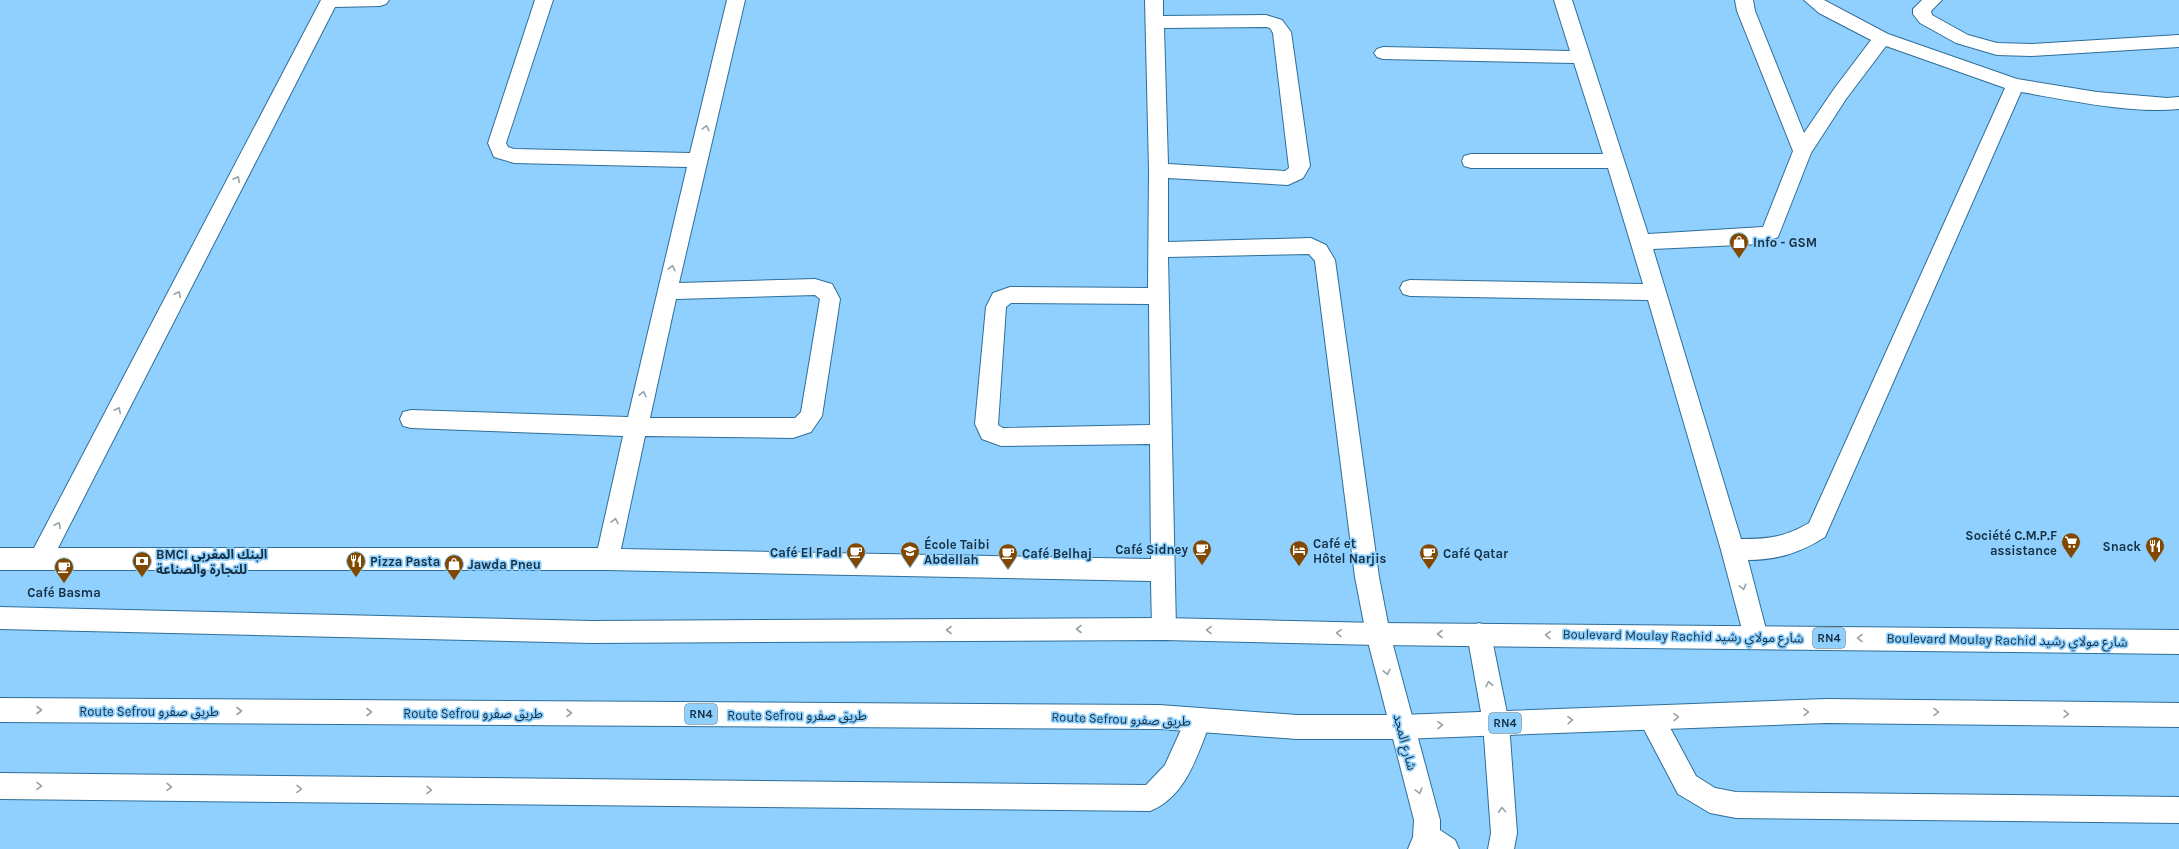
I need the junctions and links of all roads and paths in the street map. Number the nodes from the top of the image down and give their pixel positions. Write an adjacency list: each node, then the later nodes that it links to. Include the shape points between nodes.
1 (380, 0): 9 (street)
2 (544, 0): 18 (street, via 497,144 501,152 514,156)
3 (736, 0): 18 (street, one-way to 3)
4 (1154, 0): 10 (street)
5 (1563, 0): 14 (street)
6 (1744, 0): 17 (street, via 1746,11)
7 (1813, 0): 11 (street, via 1825,9)
8 (1933, 0): 12 (street, via 1922,10 1926,19 1962,39 1997,48 2031,50)
9 (330, 1): 33 (street, one-way to 9)
10 (1154, 22): 21 (street); 21 (street, via 1266,21 1276,24 1282,32 1300,166 1296,173 1288,178)
11 (1882, 38): 15 (street); 17 (street)
12 (2179, 41)
13 (1383, 53): 14 (street)
14 (1581, 58): 20 (street)
15 (2015, 85): 16 (street, via 2097,98); 31 (street, via 1817,530 1798,542 1778,549)
16 (2179, 103)
17 (1802, 150): 22 (street, via 1771,232 1760,236)
18 (698, 160): 25 (street, one-way to 18)
19 (1471, 161): 20 (street)
20 (1614, 161): 22 (street)
21 (1159, 170): 23 (street)
22 (1641, 242): 26 (street)
23 (1158, 250): 27 (street); 38 (street, شارع المجد, via 1311,246 1319,250 1325,260 1367,577)
24 (1410, 288): 26 (street)
25 (667, 291): 29 (street, one-way to 25); 29 (street, via 815,287 825,290 830,299 811,416 803,425 793,430)
26 (1656, 292): 31 (street)
27 (1158, 296): 30 (street); 30 (street, via 1010,295 1000,299 996,307 986,424 990,432 1001,437)
28 (411, 419): 29 (street)
29 (636, 427): 34 (street, one-way to 29)
30 (1161, 434): 35 (street)
31 (1733, 550): 40 (street, one-way to 40)
32 (0, 560): 33 (street)
33 (40, 560): 34 (street)
34 (607, 560): 35 (street)
35 (1163, 570): 37 (street)
36 (0, 618): 37 (street, RN4, one-way to 36, via 591,632)
37 (1164, 629): 38 (street, RN4, one-way to 37)
38 (1378, 634): 39 (street, Boulevard Moulay Rachid شارع مولاي رشيد / RN4, one-way to 38); 47 (street, شارع المجد, one-way to 47)
39 (1479, 634): 40 (street, Boulevard Moulay Rachid شارع مولاي رشيد / RN4, one-way to 39); 46 (street, one-way to 39)
40 (1756, 637): 41 (street, Boulevard Moulay Rachid شارع مولاي رشيد / RN4, one-way to 40)
41 (2179, 642)
42 (0, 710): 45 (street, Route Sefrou طريق صفرو / RN4, one-way to 45, via 1151,717)
43 (2179, 715): 44 (street, RN4, one-way to 43, via 1826,711)
44 (1651, 718): 46 (street, RN4, one-way to 44); 49 (street, via 1687,785 1710,800 1736,805)
45 (1198, 721): 47 (street, Route Sefrou طريق صفرو / RN4, via 1297,727); 48 (street, one-way to 45, via 1150,798 1161,792 1174,776)
46 (1496, 723): 47 (street, RN4, one-way to 46); 51 (street, one-way to 46, via 1504,833)
47 (1401, 726): 50 (street, شارع المجد, one-way to 50, via 1427,820)
48 (0, 786)
49 (2179, 810)
50 (1431, 845)
51 (1500, 849)

